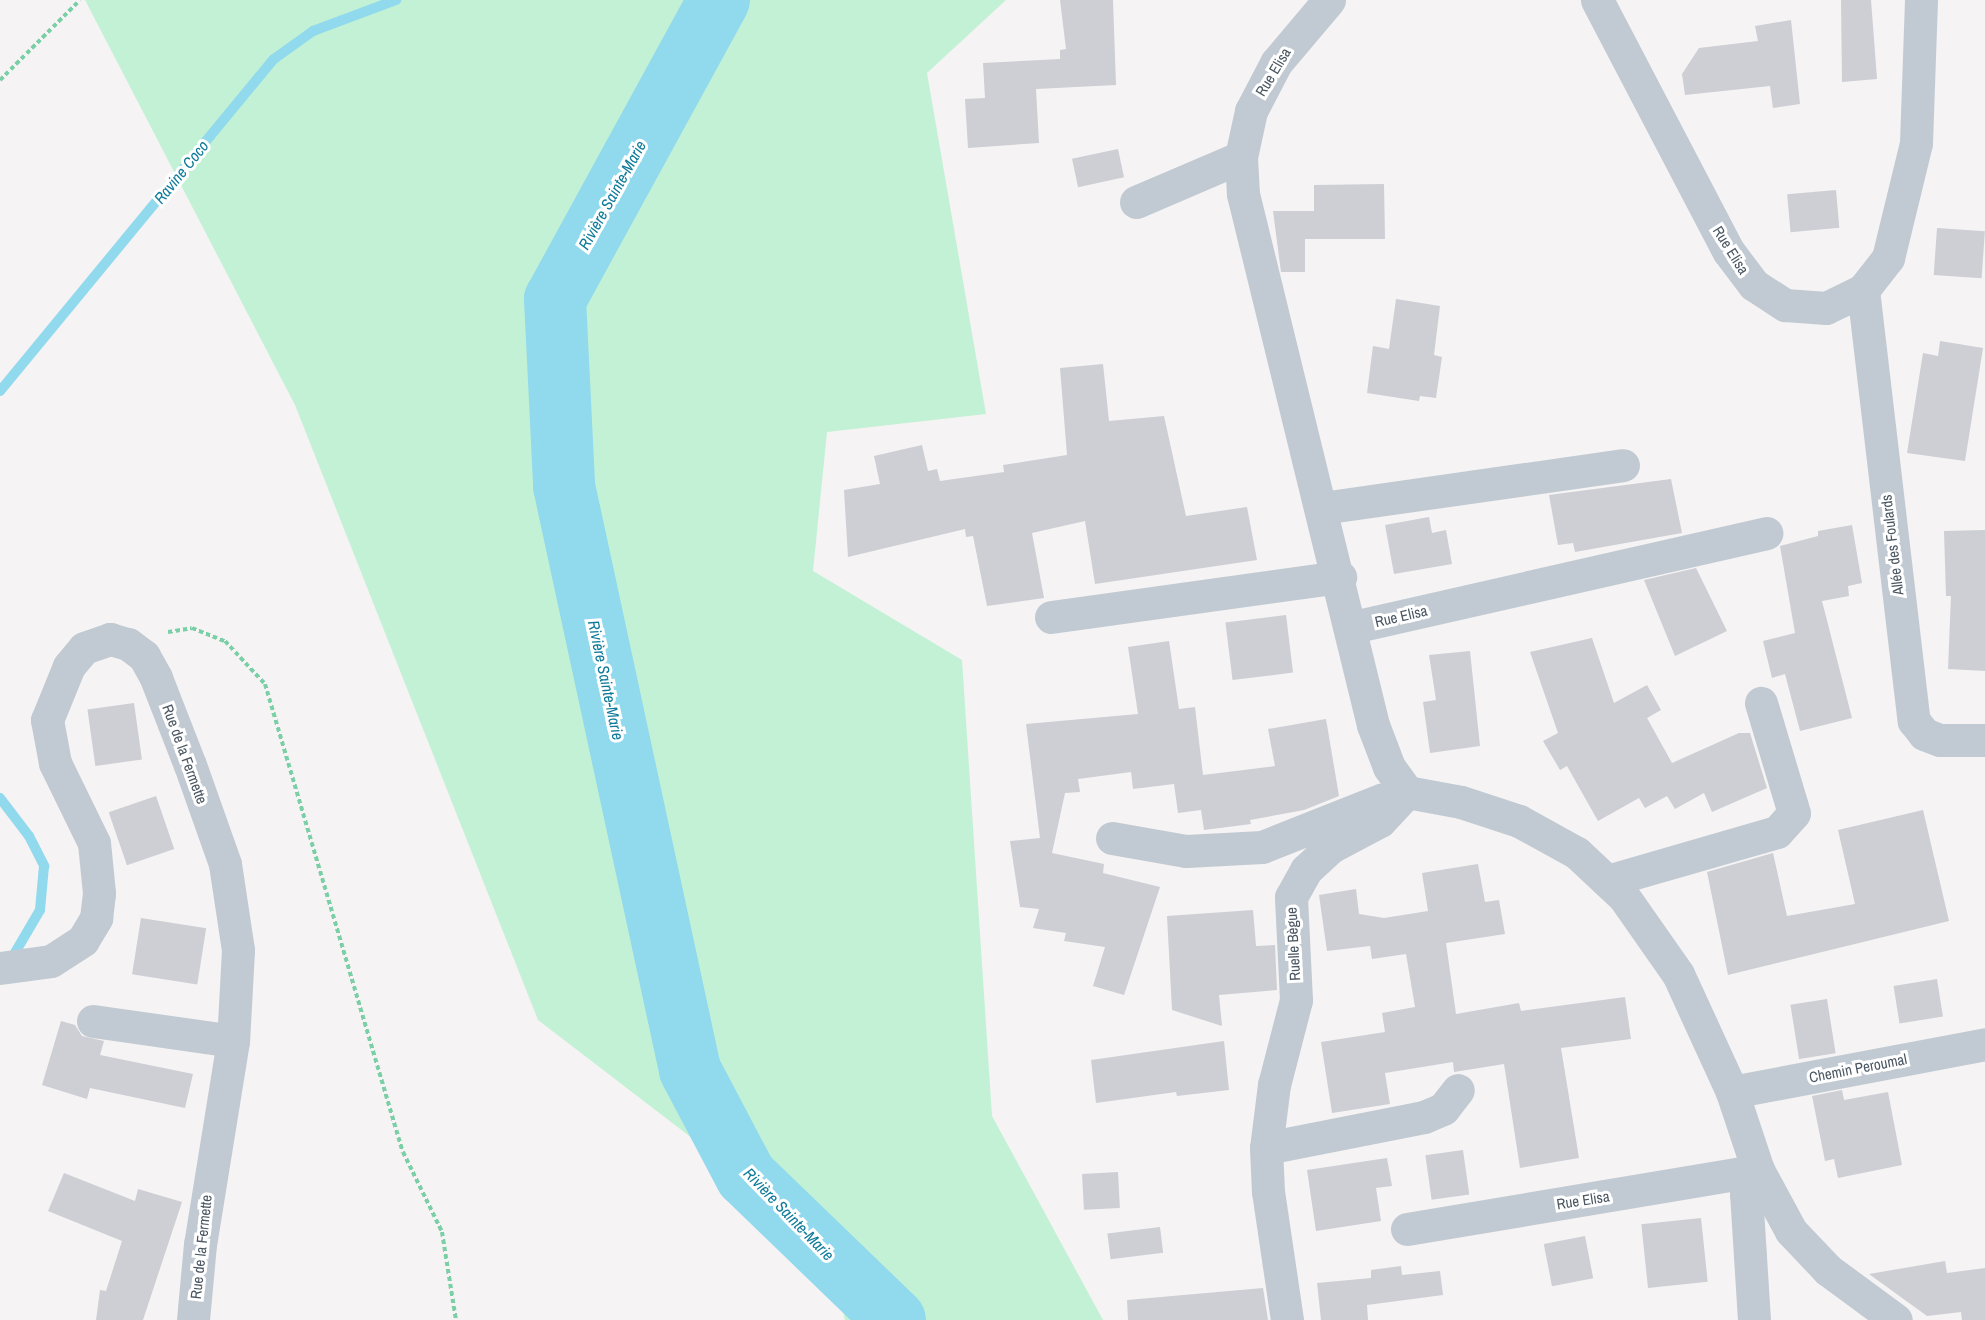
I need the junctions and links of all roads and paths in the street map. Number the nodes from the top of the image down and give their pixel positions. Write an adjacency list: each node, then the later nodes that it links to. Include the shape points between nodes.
1 (80, 0): 5 (path)
2 (1329, 0): 6 (street, Rue Elisa, via 1276,63 1251,111)
3 (1597, 0): 8 (street, Rue Elisa, via 1729,252 1754,285 1785,305 1826,308)
4 (1921, 0): 8 (street, Rue Elisa, via 1916,143 1888,258)
5 (0, 80)
6 (1241, 157): 7 (street); 10 (street, Rue Elisa, via 1250,229)
7 (1136, 202)
8 (1863, 290): 17 (street, Allée des Foulards, via 1914,721 1924,734 1940,740)
9 (1623, 465): 10 (street)
10 (1322, 508): 12 (street, Rue Elisa)
11 (1766, 533): 14 (street, Rue Elisa)
12 (1340, 577): 13 (street); 14 (street, Rue Elisa)
13 (1051, 617)
14 (1353, 627): 18 (street, Rue Elisa, via 1373,725 1389,767)
15 (128, 644): 21 (street, via 110,639 84,648 69,666 52,700 48,740 94,843 99,893 96,918 83,940 51,960); 23 (street, Rue de la Fermette, via 144,656 156,678 225,864 238,950); 31 (path, via 192,628 225,641 265,684 403,1152 442,1232)
16 (1761, 703): 20 (street, via 1789,790 1794,813 1788,820 1777,832)
17 (1985, 740)
18 (1407, 792): 19 (street, via 1262,847 1186,851); 20 (street, via 1461,802 1519,821 1577,853); 27 (street, Ruelle Bègue, via 1380,821 1331,847 1306,870 1291,897 1296,1000 1274,1085)
19 (1112, 838)
20 (1607, 881): 26 (street, via 1624,897 1678,974)
21 (12, 967)
22 (93, 1021): 23 (street)
23 (232, 1041): 30 (street, Rue de la Fermette, via 200,1244)
24 (1985, 1044): 26 (street, Chemin Peroumal)
25 (1458, 1090): 27 (street, via 1443,1108 1424,1117)
26 (1732, 1092): 28 (street)
27 (1266, 1148): 32 (street, Ruelle Bègue, via 1268,1192)
28 (1758, 1170): 29 (street, Rue Elisa); 33 (street, via 1746,1194); 34 (street, via 1791,1231 1828,1270)
29 (1407, 1229)
30 (193, 1320)
31 (456, 1320)
32 (1287, 1320)
33 (1754, 1320)
34 (1896, 1320)

